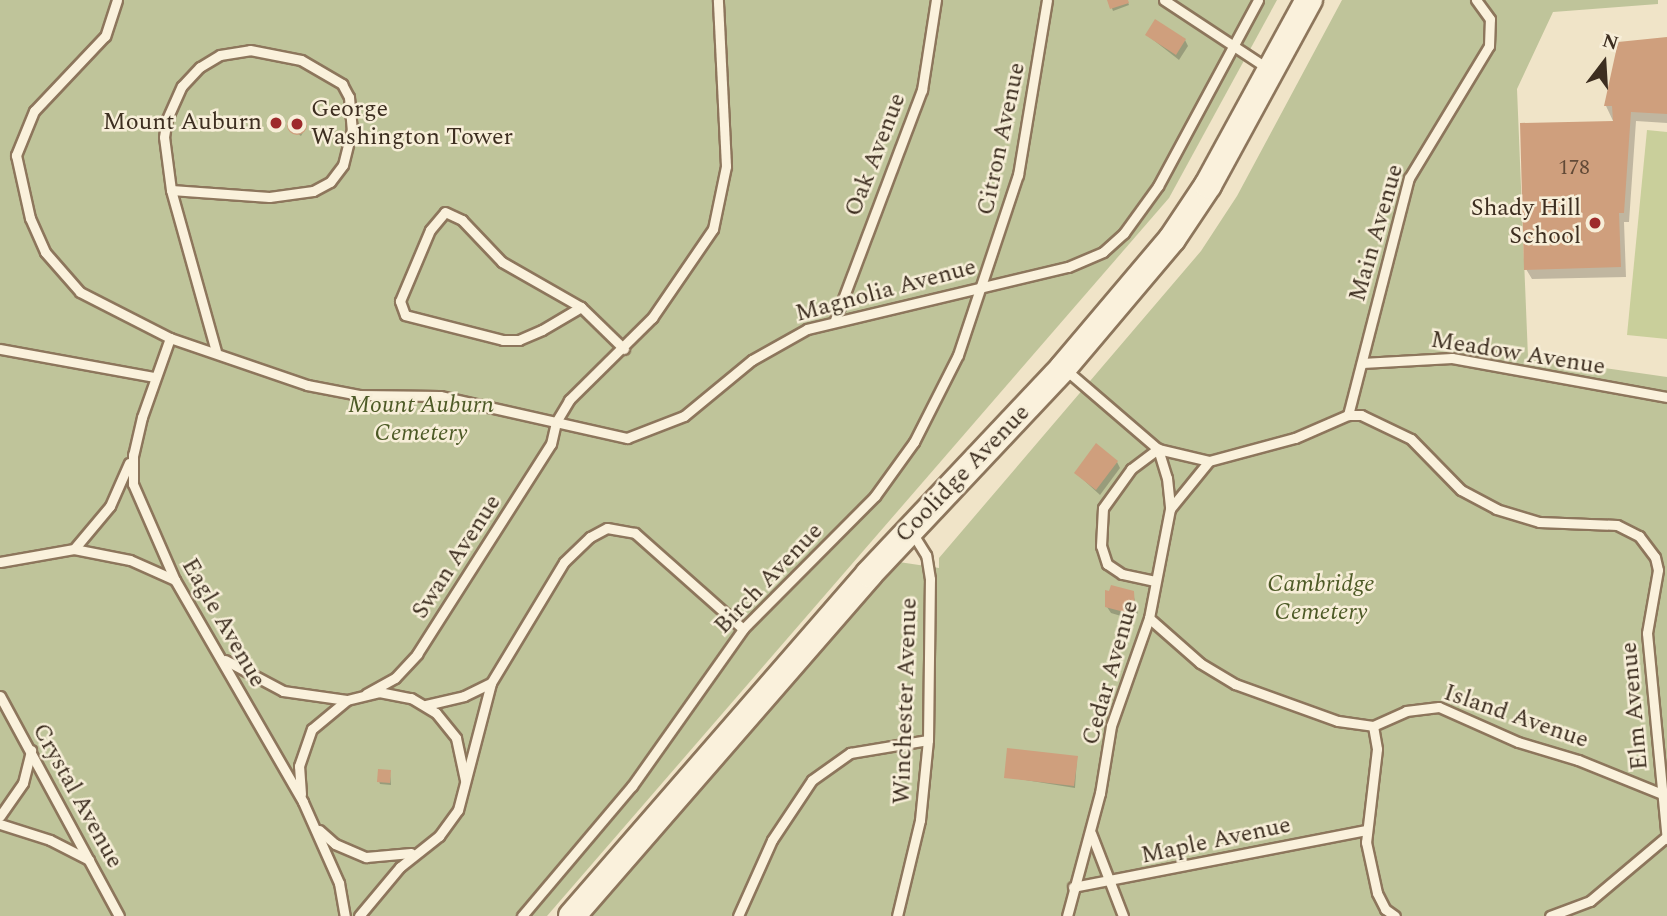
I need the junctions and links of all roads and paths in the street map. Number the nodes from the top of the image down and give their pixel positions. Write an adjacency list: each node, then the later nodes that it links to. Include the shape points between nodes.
1 (117, 0): 15 (lane, Magnolia Avenue, via 105,36 34,111 22,133 16,155 19,180 30,218 60,273 80,292)
2 (718, 0): 17 (lane, Swan Avenue, via 726,166 713,229 681,281)
3 (936, 0): 14 (lane, Oak Avenue, via 922,90)
4 (1046, 0): 12 (lane, Citron Avenue, via 1018,175)
5 (1164, 0): 9 (lane)
6 (1258, 0): 9 (lane, Magnolia Avenue)
7 (1309, 0): 10 (street, Coolidge Avenue)
8 (1476, 0): 19 (lane, Main Avenue, via 1490,19 1489,46 1409,178)
9 (1229, 46): 10 (lane); 12 (lane, Magnolia Avenue, via 1182,146 1124,233 1103,252 1068,267)
10 (1272, 71): 20 (street, Coolidge Avenue, via 1191,213)
11 (171, 190): 11 (lane, via 269,197 313,191 330,181 343,165 352,129 349,97 342,84 301,60 250,50 220,55 200,67 181,86 167,119 164,137); 18 (lane)
12 (985, 284): 14 (lane, Magnolia Avenue); 36 (lane, Birch Avenue, via 939,396 896,470 850,523)
13 (581, 307): 13 (lane, via 519,340 503,340 405,315 400,301 430,230 444,212 462,220 502,262); 17 (lane)
14 (835, 320): 24 (lane, Magnolia Avenue, via 783,340 684,416 653,432 627,438)
15 (170, 338): 18 (lane, Magnolia Avenue); 21 (lane, Eagle Avenue)
16 (0, 349): 21 (lane)
17 (624, 349): 24 (lane, Swan Avenue, via 569,400)
18 (216, 351): 24 (lane, Magnolia Avenue, via 334,391 440,396)
19 (1362, 363): 22 (lane, Meadow Avenue, via 1452,358); 23 (lane, Main Avenue)
20 (1063, 368): 25 (lane); 29 (street, Coolidge Avenue)
21 (154, 377): 26 (lane, Eagle Avenue)
22 (1667, 397)
23 (1348, 415): 27 (lane, via 1295,438); 32 (lane, via 1371,417 1397,429 1461,490 1503,512 1539,522 1603,523 1630,530 1647,545)
24 (556, 422): 39 (lane, Swan Avenue, via 551,444 428,638 395,678)
25 (1158, 449): 27 (lane); 28 (lane); 34 (lane, via 1131,469 1108,498 1101,521 1107,564 1122,574)
26 (133, 455): 30 (lane, via 110,506); 33 (lane, Eagle Avenue, via 138,500)
27 (1209, 461): 28 (lane)
28 (1170, 509): 34 (lane, Cedar Avenue)
29 (910, 531): 44 (lane, Winchester Avenue, via 926,555 930,579); 64 (street, Coolidge Avenue)
30 (74, 549): 31 (lane); 33 (lane, via 131,560)
31 (0, 562)
32 (1662, 570): 47 (lane, Elm Avenue, via 1647,633)
33 (175, 580): 37 (lane, Eagle Avenue)
34 (1155, 581): 35 (lane, Cedar Avenue)
35 (1149, 618): 43 (lane, via 1200,663 1235,684 1338,721); 54 (lane, Cedar Avenue, via 1111,726)
36 (743, 629): 38 (lane, via 635,533 607,528 564,562); 63 (lane, Birch Avenue, via 632,786)
37 (221, 657): 41 (lane, via 283,691); 48 (lane, Eagle Avenue)
38 (491, 683): 42 (lane, via 464,696); 46 (lane)
39 (366, 694): 41 (lane); 42 (lane, via 398,694)
40 (0, 696): 45 (lane, Crystal Avenue)
41 (347, 700): 48 (lane, via 324,716 306,740 299,766)
42 (426, 705): 46 (lane, via 456,738)
43 (1373, 726): 47 (lane, Island Avenue, via 1406,711 1439,707 1518,743 1578,760); 53 (lane, via 1377,749)
44 (928, 740): 65 (lane, via 850,753 811,780 772,840); 66 (lane, Winchester Avenue, via 920,820)
45 (31, 750): 50 (lane, via 23,783); 57 (lane, Crystal Avenue)
46 (465, 780): 56 (lane, via 451,822)
47 (1662, 794): 49 (lane, Elm Avenue)
48 (303, 803): 51 (lane, Eagle Avenue)
49 (1665, 808): 55 (lane, Elm Avenue)
50 (0, 816)
51 (310, 817): 56 (lane, via 335,844 366,857); 61 (lane, Eagle Avenue, via 339,883)
52 (0, 824): 57 (lane, via 50,840)
53 (1366, 830): 58 (lane, Maple Avenue); 69 (lane, via 1372,875 1385,909)
54 (1091, 834): 58 (lane); 59 (lane, Cedar Avenue)
55 (1667, 838): 70 (lane, via 1590,901)
56 (416, 851): 62 (lane)
57 (91, 861): 60 (lane, Crystal Avenue)
58 (1107, 883): 59 (lane, Maple Avenue); 68 (lane)
59 (1073, 887): 67 (lane, Cedar Avenue)
60 (119, 916)
61 (345, 916)
62 (359, 916)
63 (522, 916)
64 (572, 916)
65 (738, 916)
66 (897, 916)
67 (1067, 916)
68 (1123, 916)
69 (1395, 916)
70 (1550, 916)

